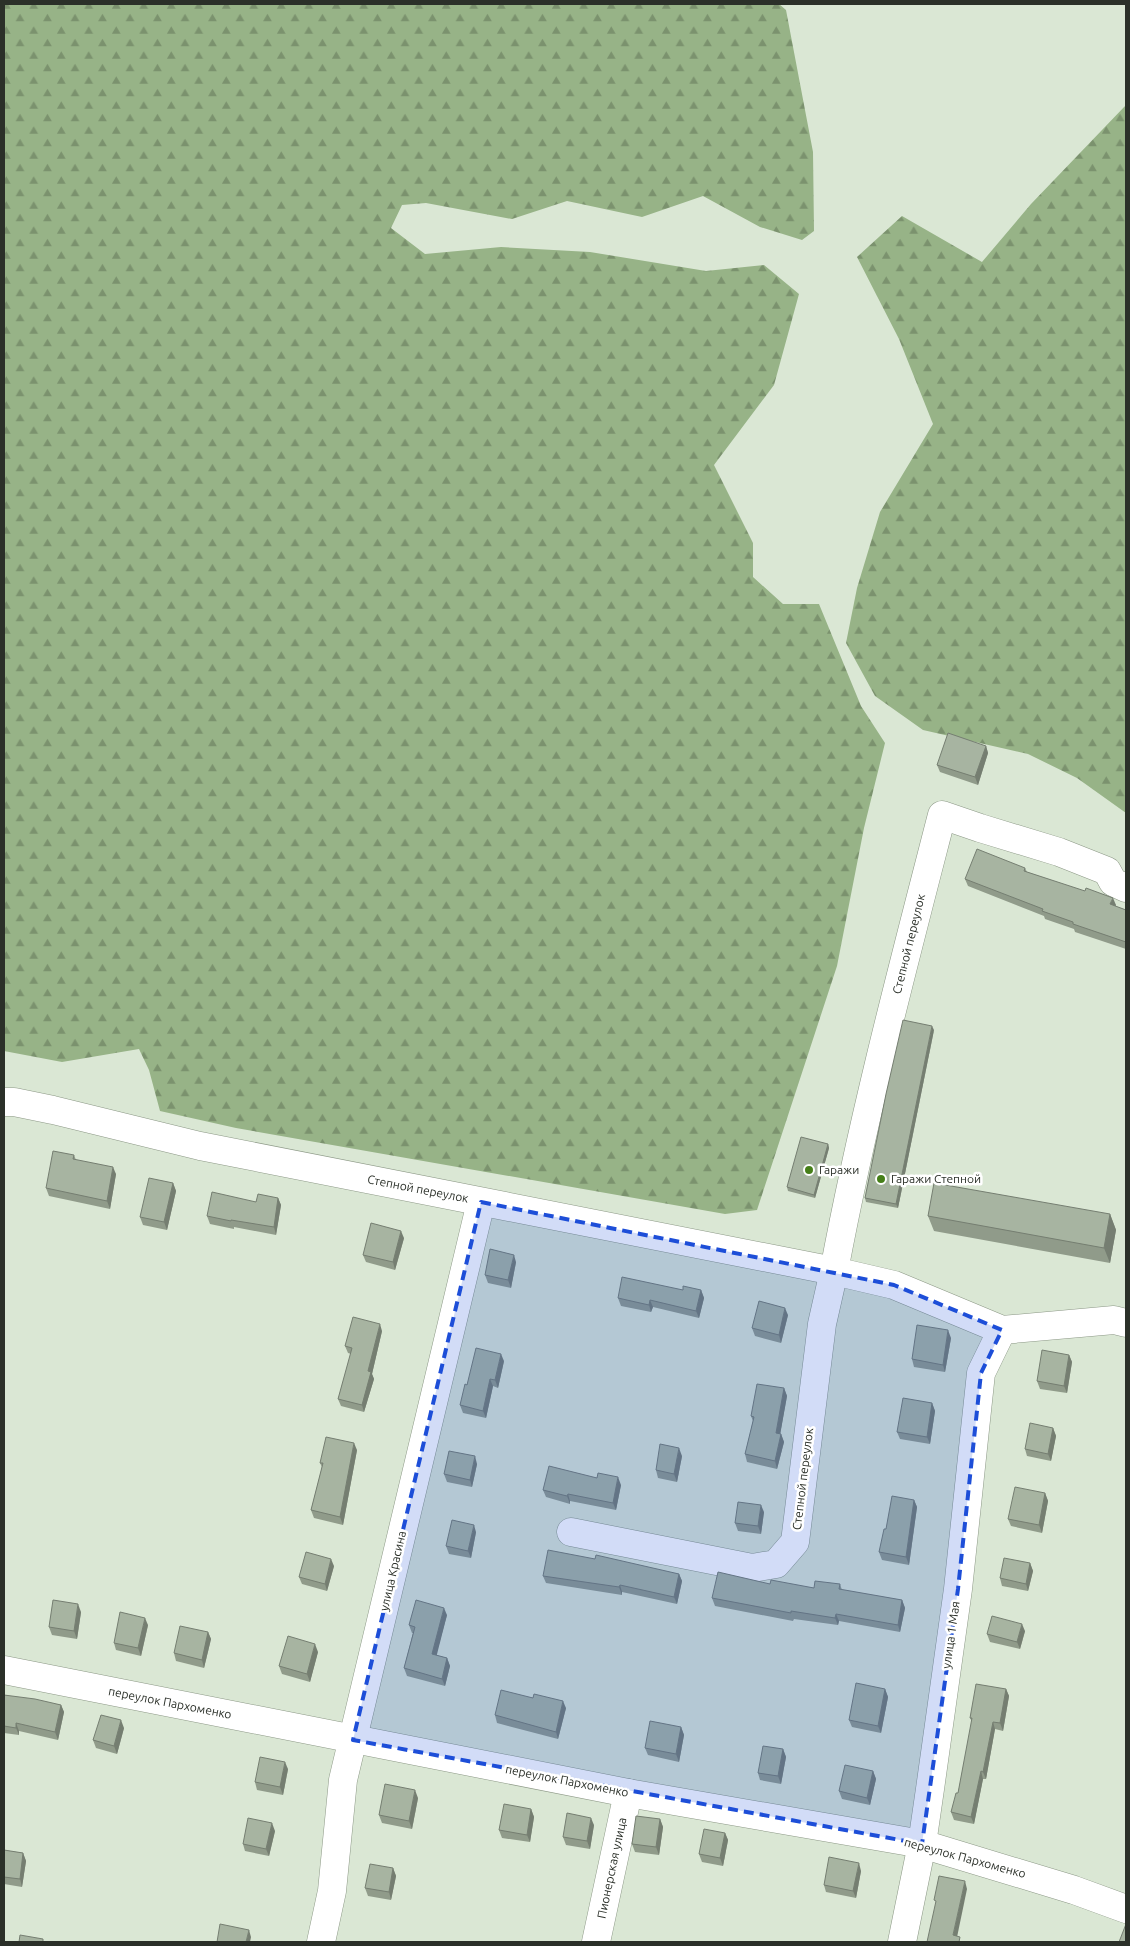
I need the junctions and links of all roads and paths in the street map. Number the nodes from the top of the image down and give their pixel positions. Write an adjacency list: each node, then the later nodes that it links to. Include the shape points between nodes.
1 (1126, 888): 4 (street, Степной переулок, via 1113,882 1107,871 1060,852 942,815 875,1078)
2 (7, 1100): 3 (street, Степной переулок, via 200,1146)
3 (481, 1202): 4 (street, Степной переулок); 9 (street, улица Красина)
4 (834, 1271): 6 (street, Степной переулок, via 894,1286); 7 (street, Степной переулок, via 822,1324 795,1542 776,1564 752,1568)
5 (1126, 1323): 6 (street, Степной переулок, via 1114,1320)
6 (1002, 1330): 11 (street, улица 1 Мая, via 981,1373 958,1589)
7 (571, 1532)
8 (4, 1670): 9 (street, переулок Пархоменко)
9 (353, 1740): 10 (street, переулок Пархоменко); 13 (street, улица Красина, via 343,1780 332,1891)
10 (628, 1793): 11 (street, переулок Пархоменко); 14 (street, Пионерская улица)
11 (922, 1844): 12 (street, переулок Пархоменко); 15 (street, улица 1 Мая)
12 (1126, 1909)
13 (321, 1942)
14 (596, 1942)
15 (902, 1942)

